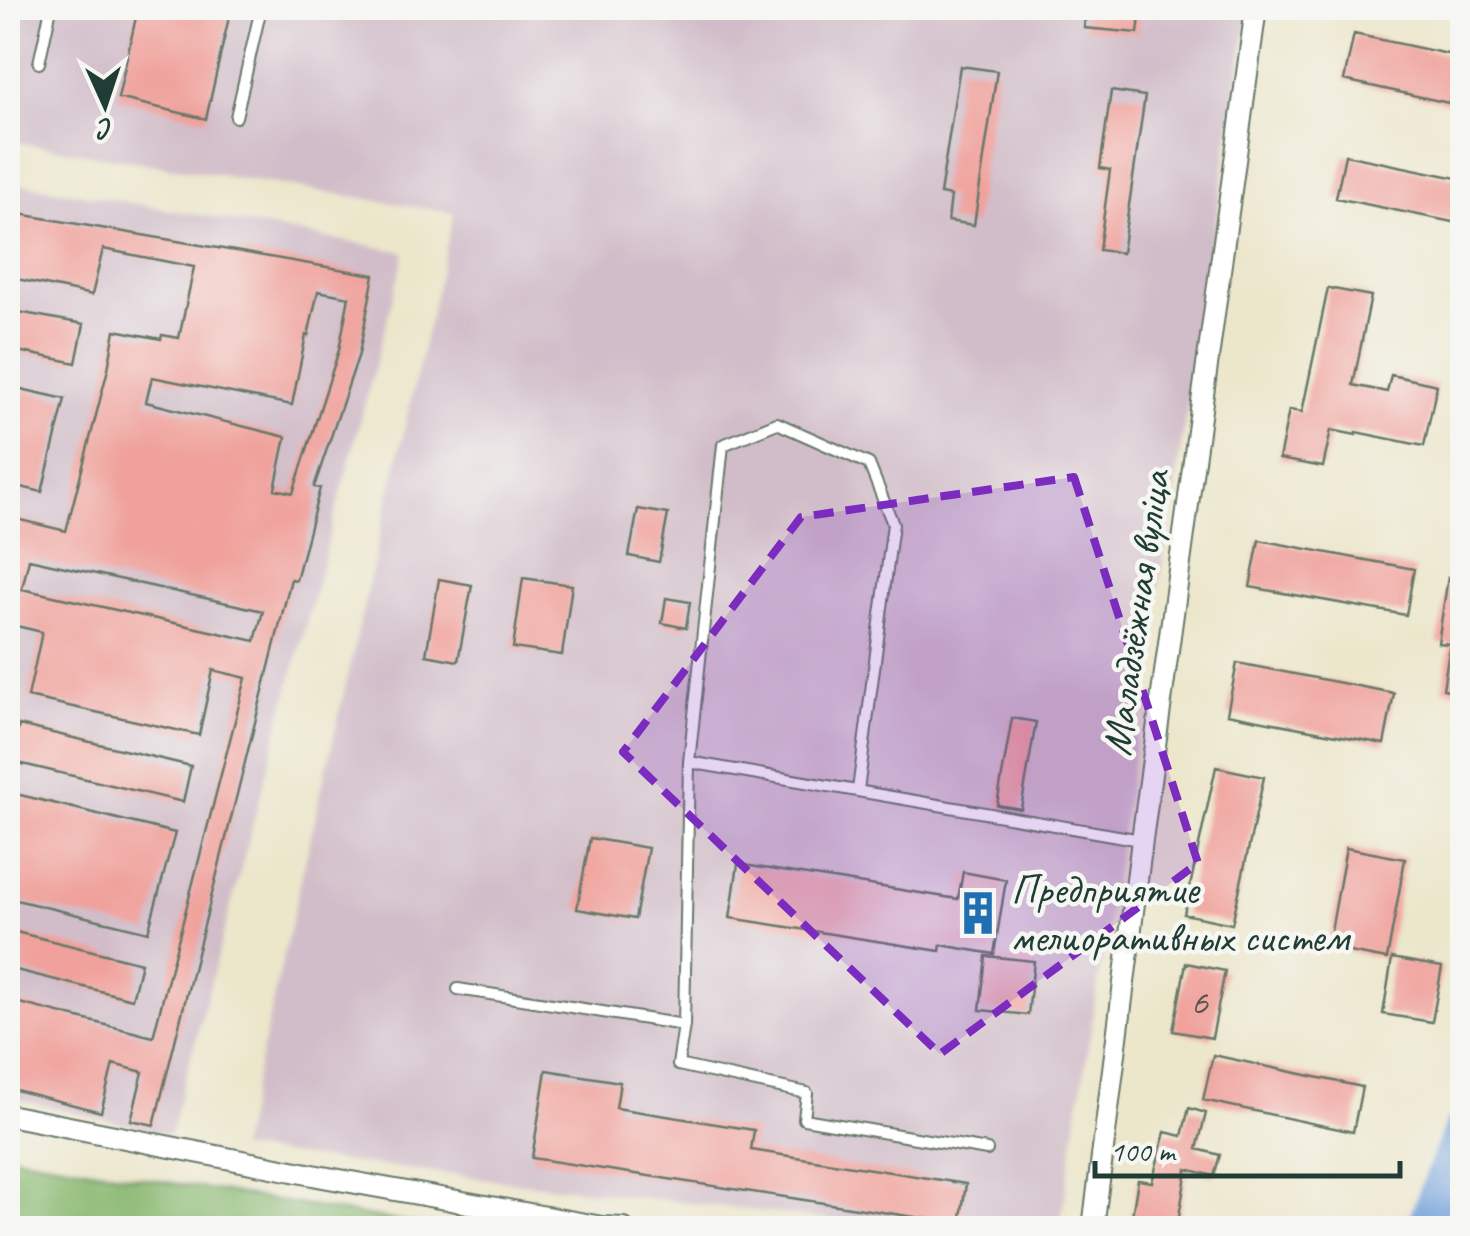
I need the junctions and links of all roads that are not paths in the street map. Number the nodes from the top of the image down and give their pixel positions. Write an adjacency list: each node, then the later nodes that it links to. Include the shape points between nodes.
1 (50, 8): 4 (lane)
2 (261, 8): 5 (lane)
3 (1256, 8): 8 (street, Маладзёжная вуліца)
4 (39, 63)
5 (236, 117)
6 (688, 762): 7 (lane); 7 (lane, via 723,445 777,422 870,464 893,524); 10 (lane)
7 (858, 790): 8 (lane)
8 (1142, 840): 14 (street, Маладзёжная вуліца)
9 (458, 989): 10 (lane)
10 (684, 1025): 12 (lane, via 678,1064 808,1093 804,1119)
11 (8, 1115): 13 (street)
12 (987, 1150)
13 (623, 1228)
14 (1093, 1228)

